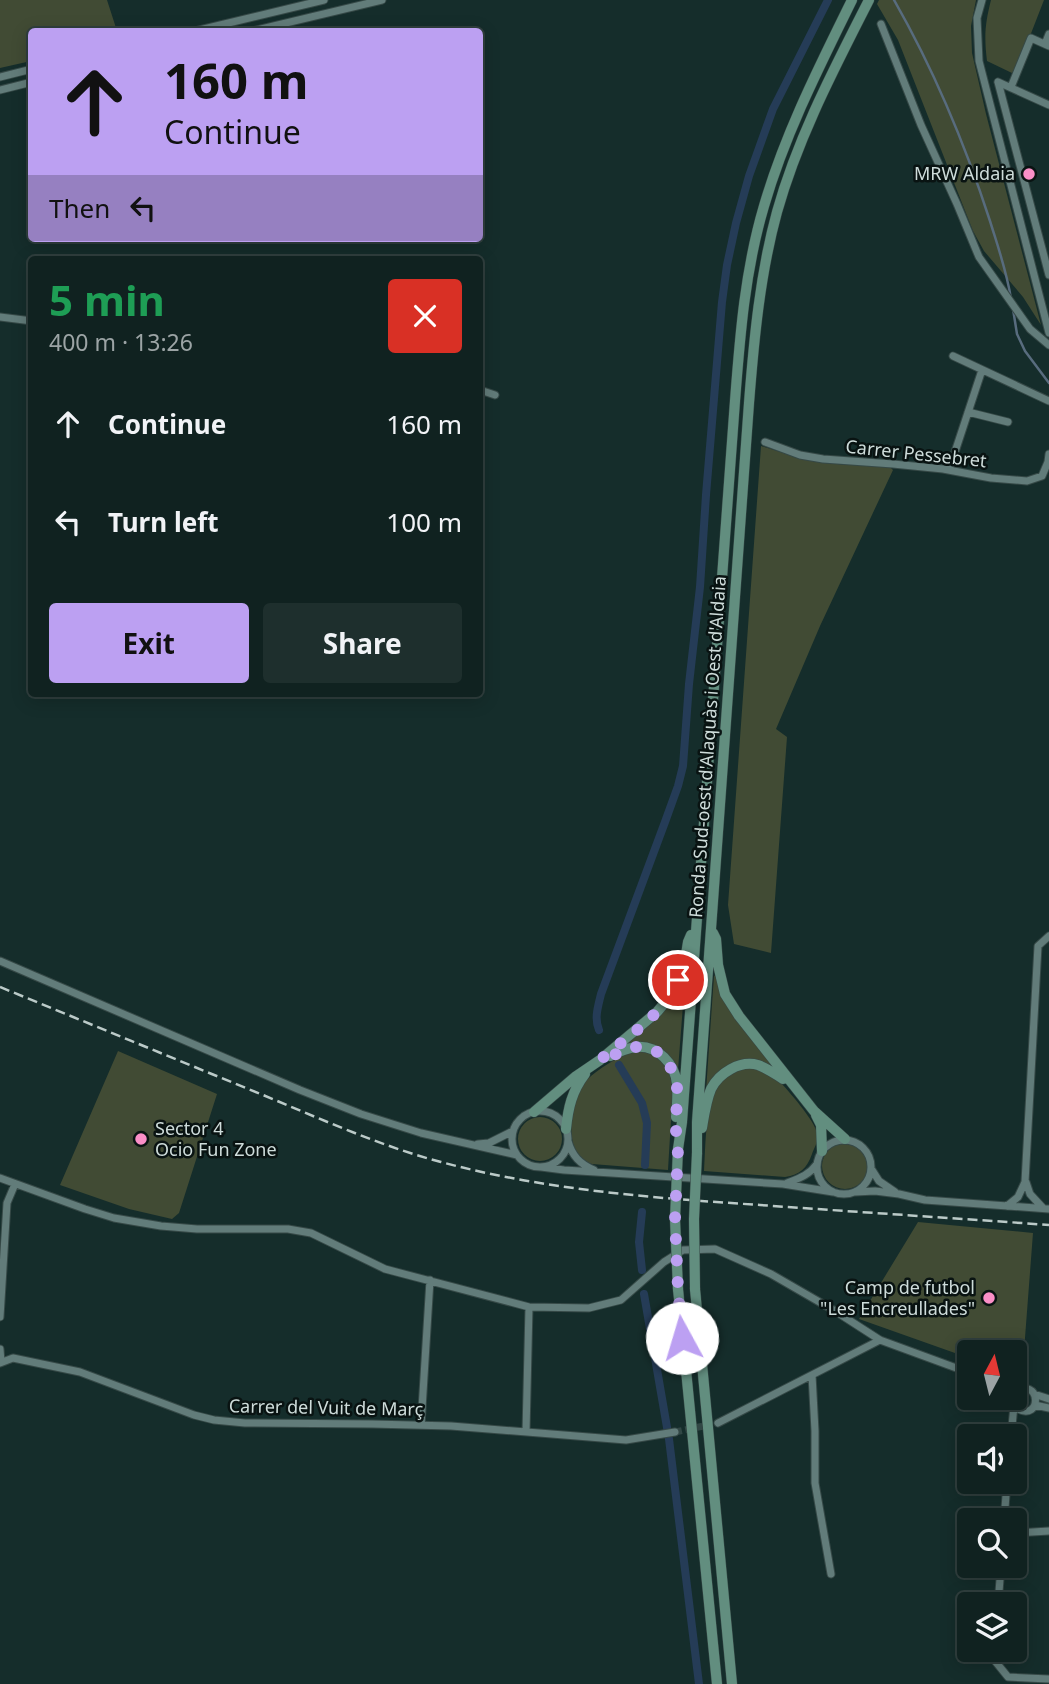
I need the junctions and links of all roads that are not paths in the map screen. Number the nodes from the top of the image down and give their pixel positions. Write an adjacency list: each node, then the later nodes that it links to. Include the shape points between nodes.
1 (324, 0): 7 (street)
2 (382, 0): 8 (street)
3 (852, 0): 33 (main road, Ronda Sud-oest d'Alaquàs i Oest d'Aldaia, via 783,146 748,271 734,401)
4 (869, 0): 34 (main road, Ronda Sud-oest d'Alaquàs i Oest d'Aldaia, via 797,153 763,273 749,403)
5 (982, 0): 18 (street, via 979,61)
6 (881, 24): 22 (street, via 979,257 1030,328)
7 (208, 28)
8 (265, 28)
9 (1049, 34): 10 (street)
10 (1047, 45): 14 (street, via 1031,38)
11 (28, 70): 12 (street)
12 (0, 77)
13 (28, 83): 15 (street)
14 (1011, 87): 16 (street); 17 (street, via 998,82)
15 (0, 90)
16 (1049, 104)
17 (1049, 275)
18 (1046, 313): 21 (street)
19 (0, 317): 20 (street)
20 (28, 320)
21 (1049, 333)
22 (1049, 345)
23 (953, 356): 24 (street)
24 (982, 370): 27 (street); 28 (street)
25 (483, 391): 26 (street)
26 (495, 395)
27 (1049, 401)
28 (968, 412): 29 (street); 32 (street)
29 (1008, 422)
30 (765, 442): 32 (street, Carrer Pessebret, via 823,459)
31 (1049, 454): 32 (street, Carrer Pessebret, via 1042,476 1027,481)
32 (949, 470)
33 (696, 925): 37 (main road, via 673,993); 47 (main road, Ronda Sud-oest d'Alaquàs i Oest d'Aldaia)
34 (711, 926): 39 (main road, via 725,994); 49 (main road, Ronda Sud-oest d'Alaquàs i Oest d'Aldaia)
35 (1049, 936): 56 (street, via 1038,946)
36 (0, 961): 46 (street, via 324,1099)
37 (600, 1060): 38 (main road); 47 (main road, via 636,1047 665,1058 677,1083)
38 (589, 1069): 40 (main road); 42 (main road, via 570,1099)
39 (791, 1084): 41 (main road); 49 (main road, via 758,1065 725,1072 711,1089)
40 (534, 1111): 42 (street, via 556,1116); 43 (street, via 521,1118)
41 (814, 1111): 44 (main road); 48 (main road, via 821,1125)
42 (566, 1129): 45 (street)
43 (513, 1130): 46 (street, via 489,1143); 50 (street)
44 (845, 1139): 48 (street); 53 (street, via 868,1152)
45 (568, 1141): 52 (street, via 559,1159); 54 (street, via 581,1164)
46 (470, 1145): 50 (street)
47 (678, 1149): 88 (main road, Ronda Sud-oest d'Alaquàs i Oest d'Aldaia, bridge, via 678,1289)
48 (822, 1151): 51 (street)
49 (697, 1153): 89 (main road, Ronda Sud-oest d'Alaquàs i Oest d'Aldaia, bridge, via 695,1289)
50 (517, 1155): 52 (street)
51 (817, 1164): 58 (street, via 804,1177); 59 (street, via 821,1180)
52 (541, 1167): 54 (street)
53 (872, 1170): 60 (street, via 867,1183); 61 (street, via 883,1185)
54 (601, 1173): 58 (street)
55 (0, 1178): 57 (street)
56 (1025, 1182): 62 (street); 63 (street)
57 (15, 1184): 64 (street, via 114,1218 161,1226 288,1228 311,1233 385,1269); 66 (street, via 7,1203)
58 (783, 1184): 59 (street)
59 (833, 1192): 60 (street)
60 (855, 1192): 61 (street)
61 (899, 1194): 62 (street)
62 (1007, 1206): 63 (street)
63 (1046, 1209)
64 (430, 1280): 65 (street); 80 (street)
65 (529, 1307): 67 (street, via 589,1308 621,1300 683,1250 715,1249 771,1274); 81 (street)
66 (0, 1317)
67 (880, 1340): 70 (street); 71 (street)
68 (0, 1349): 69 (street)
69 (1, 1363): 80 (street, Carrer del Vuit de Març, via 13,1358 80,1371 214,1420)
70 (957, 1368)
71 (812, 1376): 78 (street); 85 (street, via 815,1483)
72 (1027, 1390): 73 (street)
73 (1034, 1394): 74 (street); 75 (street)
74 (1049, 1398)
75 (1033, 1408): 76 (street); 77 (street); 79 (street)
76 (1049, 1408)
77 (1019, 1410)
78 (718, 1423)
79 (1014, 1424)
80 (421, 1426): 81 (street, Carrer del Vuit de Març)
81 (526, 1432): 82 (street, Carrer del Vuit de Març, via 626,1440)
82 (676, 1432)
83 (1049, 1531): 84 (street)
84 (1027, 1532)
85 (831, 1574)
86 (996, 1662): 87 (street, via 1007,1677)
87 (1049, 1679)
88 (718, 1684)
89 (732, 1684)

